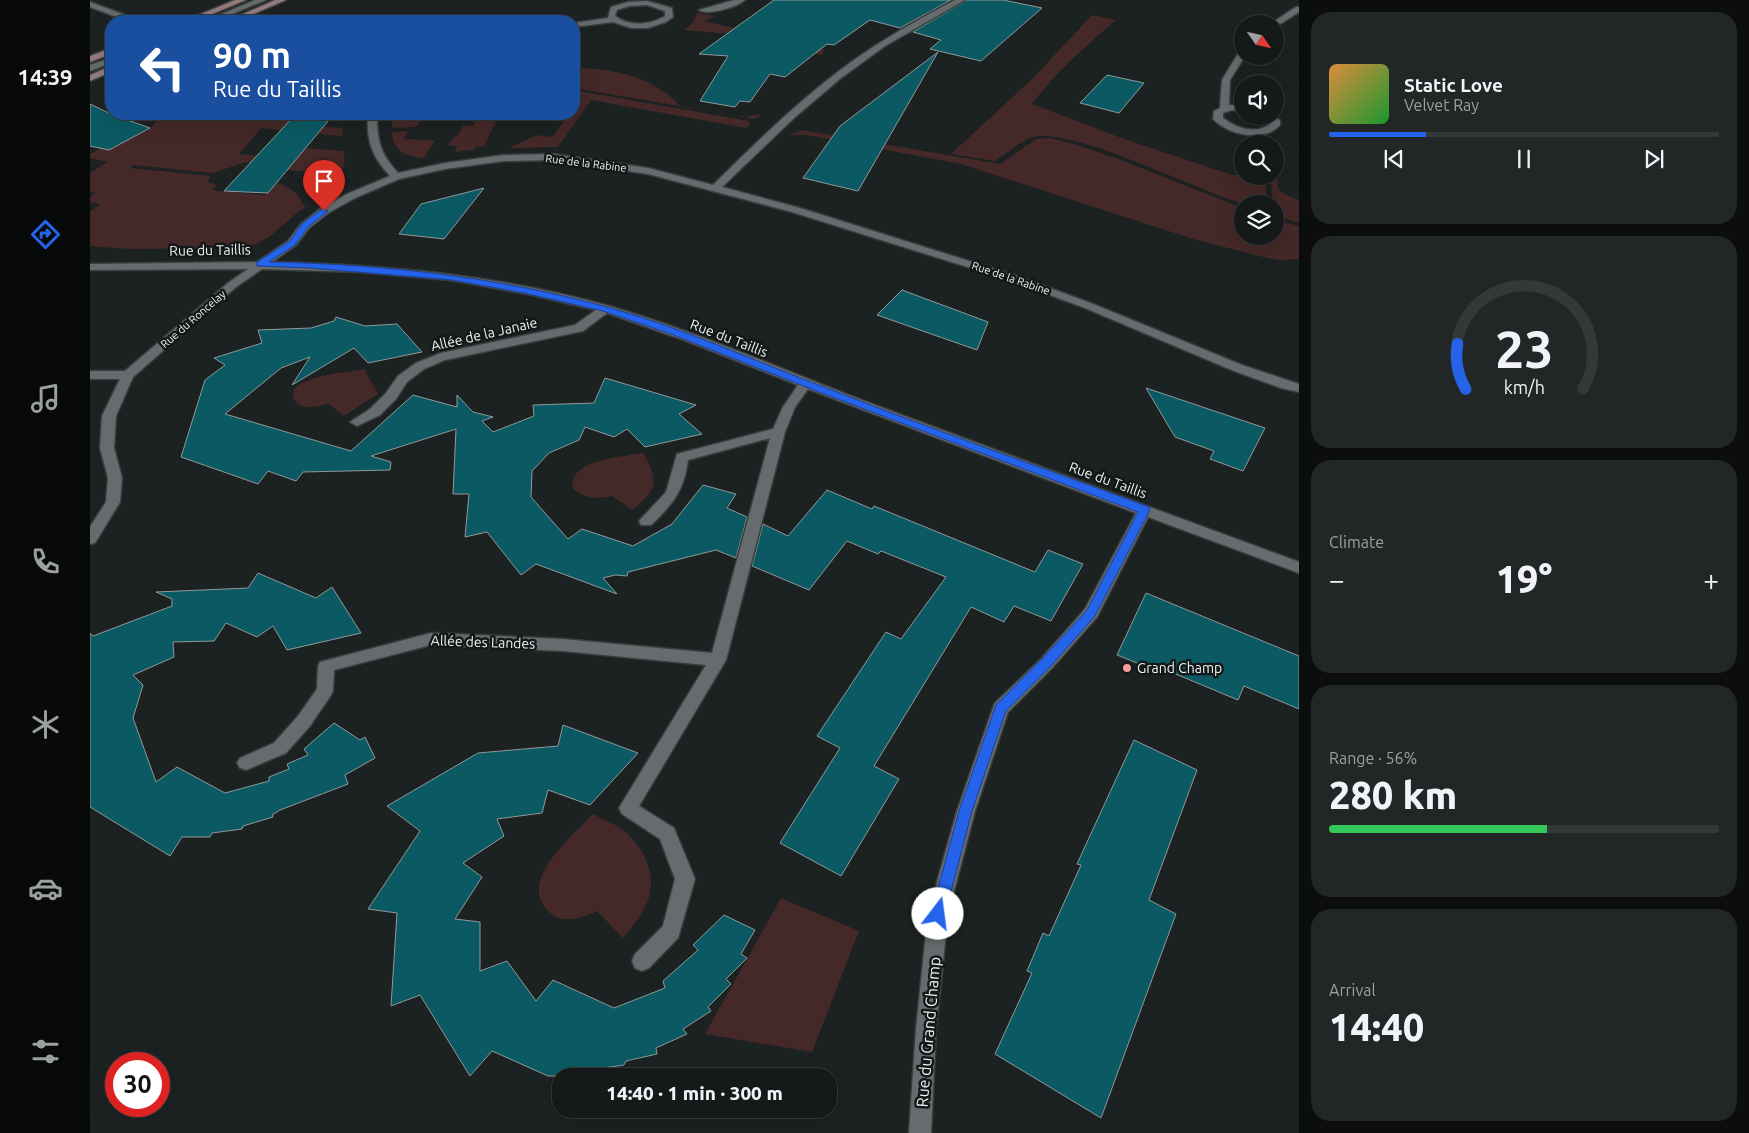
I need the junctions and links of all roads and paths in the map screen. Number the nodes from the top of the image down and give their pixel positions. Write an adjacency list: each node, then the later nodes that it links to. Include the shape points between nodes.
1 (242, 0): 10 (main road)
2 (262, 0): 11 (street)
3 (282, 0): 12 (main road)
4 (741, 0): 8 (street)
5 (961, 0): 28 (street, via 918,22 839,75 780,125)
6 (90, 4): 9 (street)
7 (1299, 9): 13 (street)
8 (703, 10)
9 (118, 15)
10 (203, 15)
11 (224, 15)
12 (245, 15)
13 (1284, 18)
14 (614, 20): 14 (street, via 629,25 648,25 664,21 670,14 664,7 638,3 614,9 611,17); 15 (street)
15 (580, 24)
16 (105, 53): 17 (main road)
17 (90, 59)
18 (105, 62): 20 (street)
19 (1235, 65): 24 (street, via 1226,80)
20 (90, 68)
21 (105, 72): 22 (main road)
22 (90, 78)
23 (1234, 108): 24 (street)
24 (1224, 109): 26 (street, via 1217,115 1222,123 1248,132 1266,131)
25 (372, 120): 27 (street, via 372,142 380,160)
26 (1274, 125)
27 (396, 177): 28 (street, Rue de la Rabine, via 504,158 553,157 648,171); 29 (street, Rue de la Rabine, via 324,211 305,226 292,243)
28 (715, 189): 35 (street, Rue de la Rabine, via 796,210 1016,279 1238,368)
29 (260, 264): 30 (street, Rue du Taillis); 31 (street, Rue du Taillis, via 452,277); 33 (street, Rue du Roncelay)
30 (90, 267)
31 (605, 309): 34 (street, Rue du Taillis, via 674,332); 36 (street, Allée de la Janaie, via 579,328 441,357 420,366 402,379 375,412)
32 (90, 375): 33 (street)
33 (128, 375): 40 (street, Rue du Roncelay, via 109,416 107,448 115,478 113,502)
34 (805, 384): 37 (street, via 789,407); 38 (street, Rue du Taillis)
35 (1299, 388)
36 (357, 422)
37 (778, 432): 39 (street, via 682,457 679,479 670,500); 42 (street)
38 (1145, 510): 41 (street, Rue du Taillis); 45 (street, Rue du Grand Champ, via 1091,613 1001,708 966,811 938,914 926,1029)
39 (646, 521)
40 (90, 539)
41 (1299, 568)
42 (718, 660): 43 (street, Allée des Landes, via 563,645 431,639 326,666 325,690 304,721 280,748); 44 (street, via 628,808 667,834 685,879 671,931)
43 (246, 763)
44 (642, 961)
45 (920, 1133)

